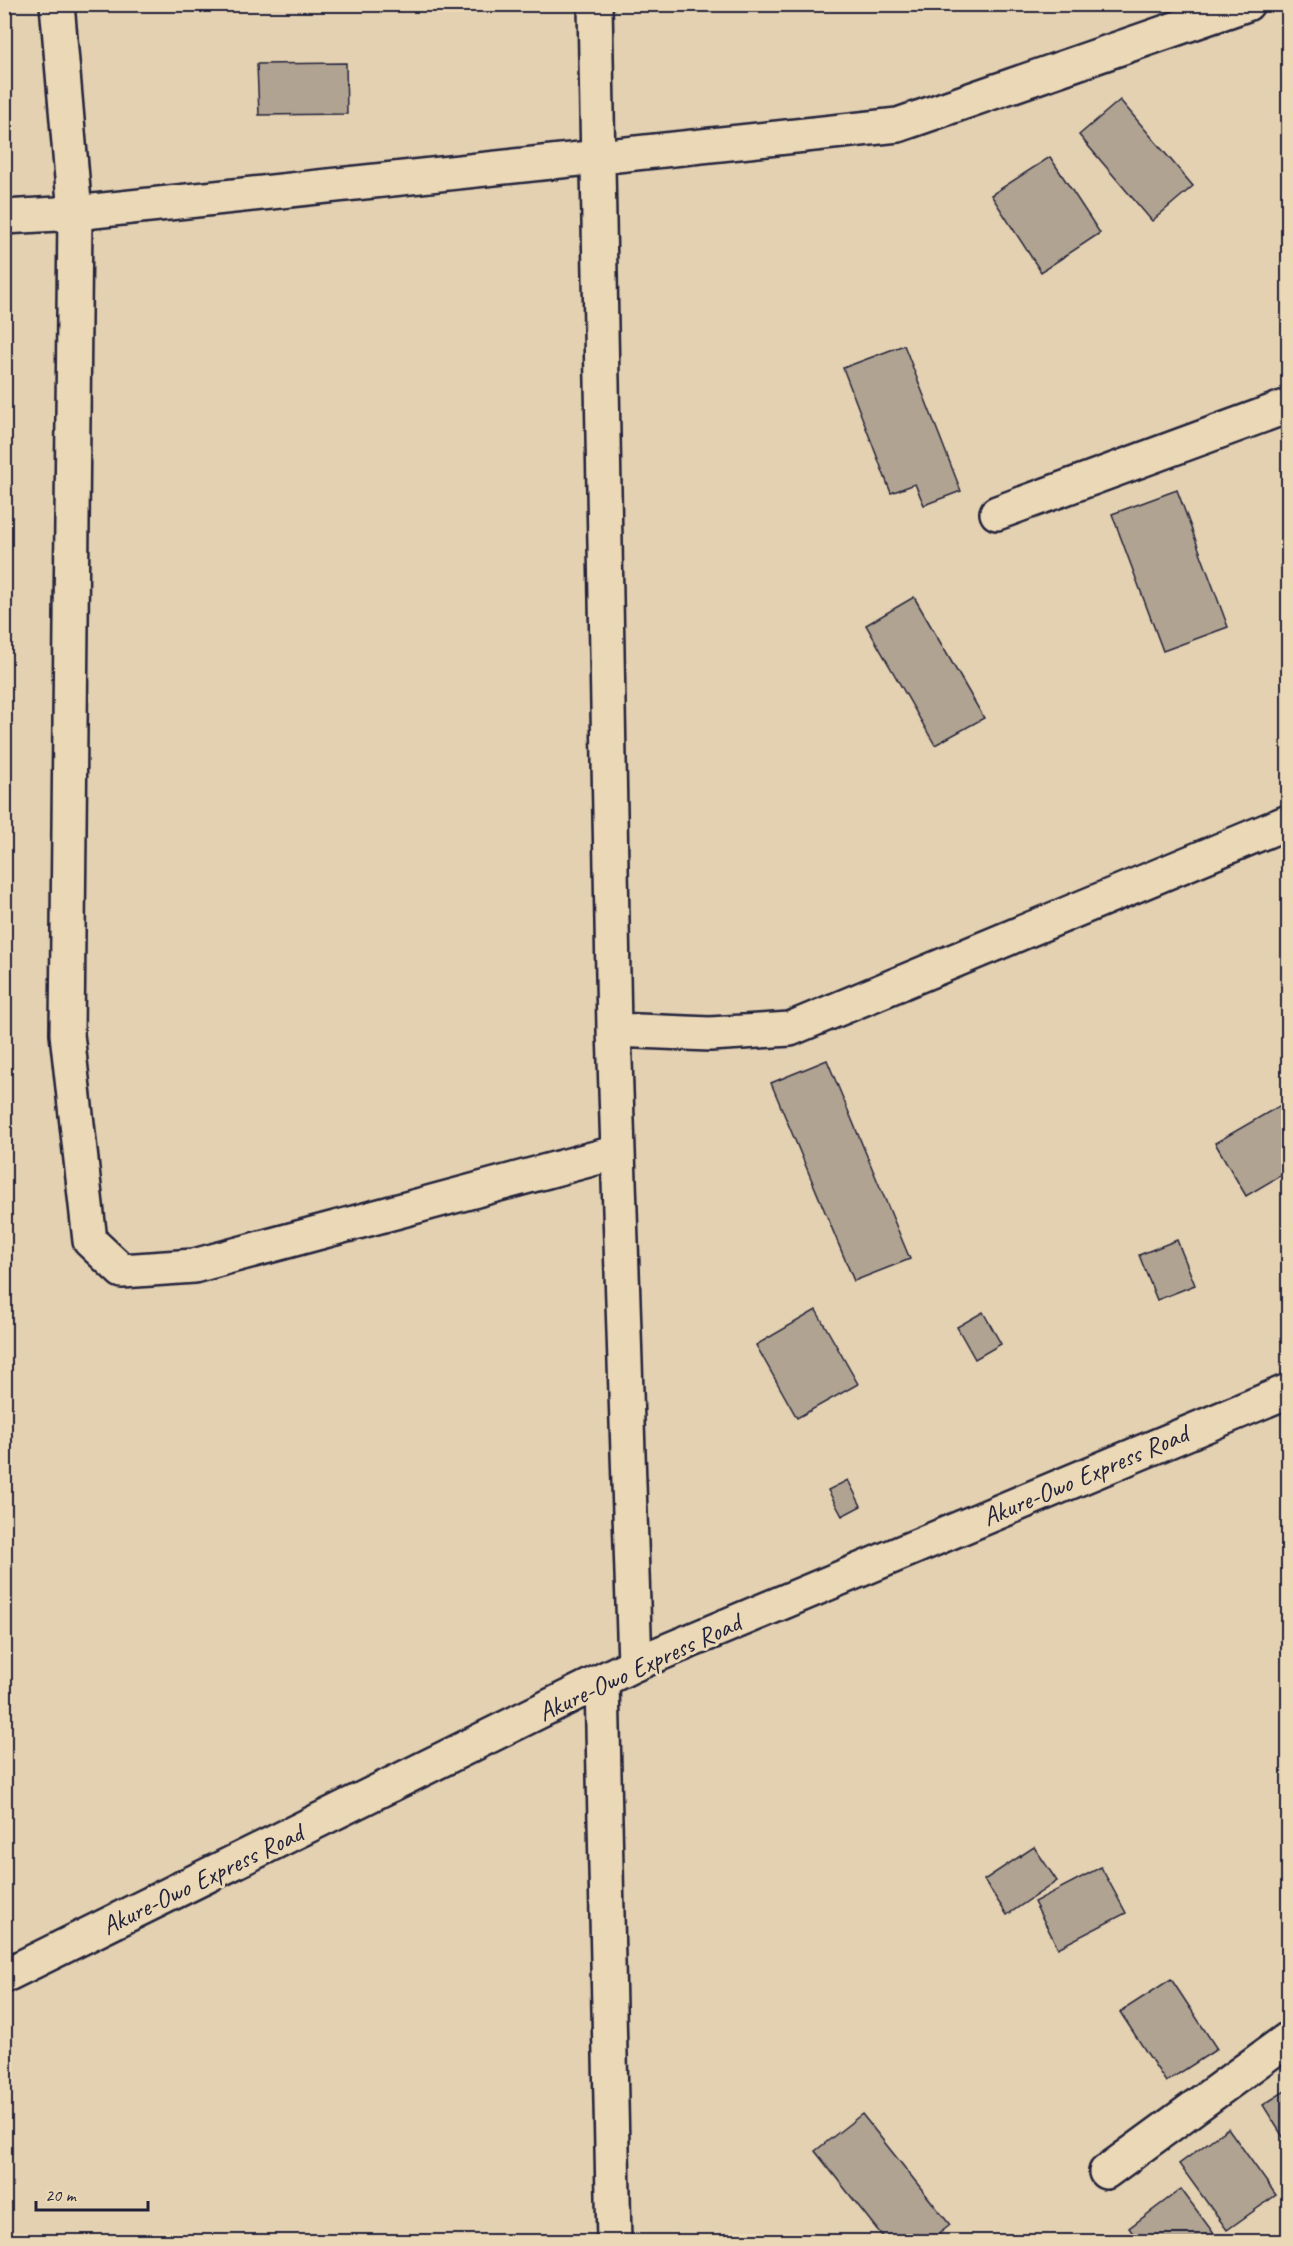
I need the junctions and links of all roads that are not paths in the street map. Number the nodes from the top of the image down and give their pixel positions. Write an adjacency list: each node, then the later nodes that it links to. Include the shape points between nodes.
1 (57, 4): 5 (main road)
2 (595, 4): 4 (main road)
3 (1247, 4): 4 (main road, via 898,125)
4 (598, 159): 5 (main road); 10 (main road)
5 (75, 213): 6 (main road); 11 (main road, via 67,1034 90,1241 122,1271 194,1266)
6 (4, 217)
7 (1288, 406): 8 (main road)
8 (997, 513)
9 (1288, 822): 10 (main road, via 790,1029 710,1034)
10 (614, 1030): 11 (main road)
11 (618, 1152): 13 (main road)
12 (1288, 1391): 13 (main road, Akure-Owo Express Road)
13 (635, 1664): 14 (main road, Akure-Owo Express Road)
14 (602, 1681): 15 (main road, Akure-Owo Express Road); 18 (main road)
15 (4, 1976)
16 (1288, 2039): 17 (main road)
17 (1106, 2172)
18 (614, 2241)

